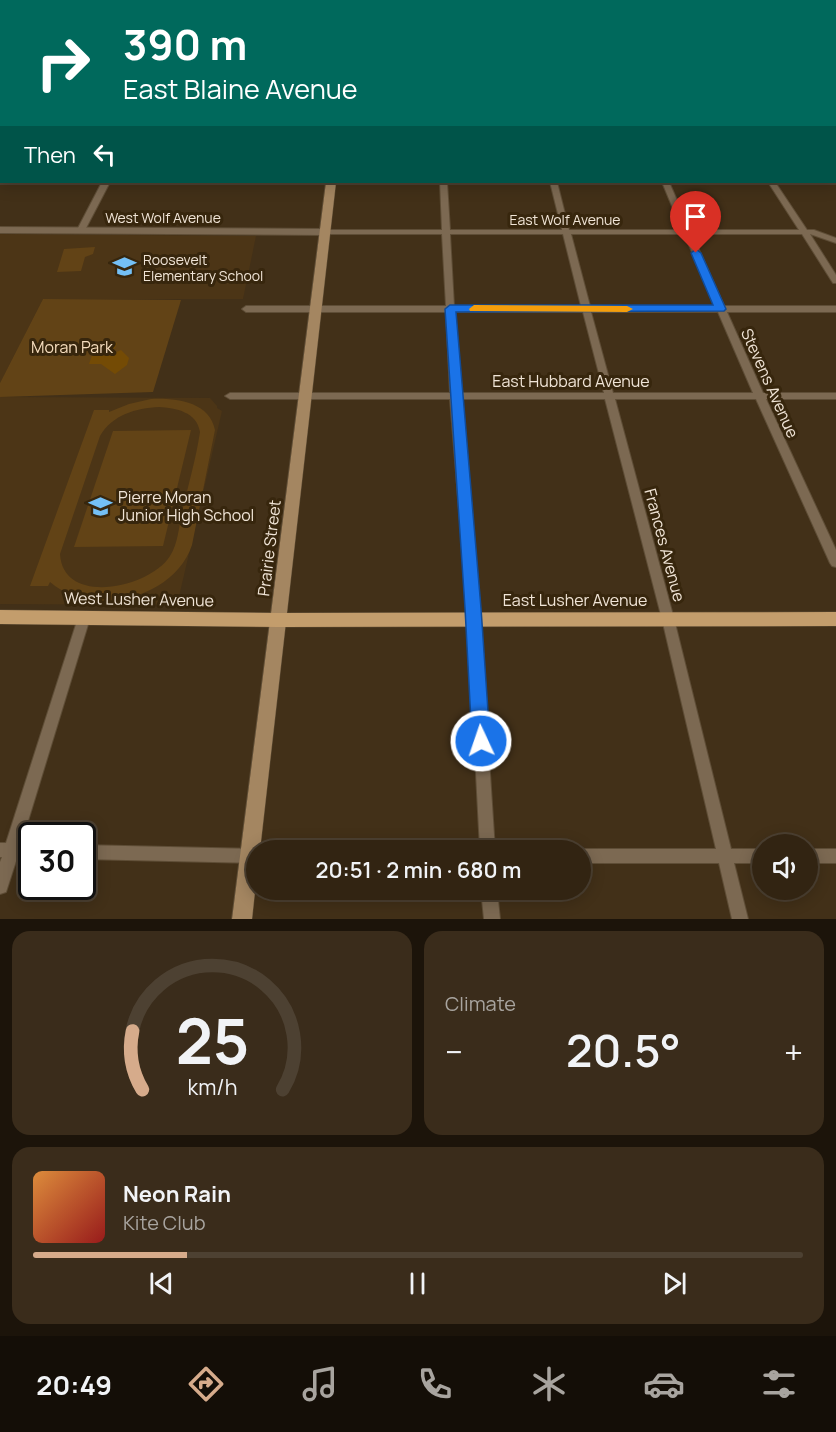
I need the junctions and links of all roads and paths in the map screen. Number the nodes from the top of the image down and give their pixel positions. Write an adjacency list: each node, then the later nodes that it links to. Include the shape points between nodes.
1 (105, 183): 8 (street)
2 (331, 183): 9 (main road, Prairie Street)
3 (443, 183): 12 (street)
4 (552, 183): 13 (street, Frances Avenue)
5 (665, 183): 10 (street, Stevens Avenue)
6 (773, 183): 11 (street)
7 (0, 230): 8 (street, West Wolf Avenue)
8 (81, 230): 9 (street, West Wolf Avenue)
9 (325, 232): 12 (street, East Wolf Avenue); 17 (main road, Prairie Street)
10 (687, 232): 11 (street, East Wolf Avenue); 13 (street, East Wolf Avenue); 20 (street, Stevens Avenue)
11 (804, 232): 14 (street, East Wolf Avenue); 15 (street)
12 (446, 233): 13 (street, East Wolf Avenue); 18 (street)
13 (567, 233): 19 (street, Frances Avenue)
14 (836, 241)
15 (836, 281)
16 (246, 309): 17 (street)
17 (316, 309): 18 (street); 24 (main road, Prairie Street)
18 (450, 309): 19 (street); 25 (street)
19 (586, 309): 20 (street); 26 (street, Frances Avenue)
20 (720, 309): 21 (street); 22 (street, Stevens Avenue)
21 (836, 309)
22 (759, 395): 26 (street, East Hubbard Avenue); 27 (street, East Hubbard Avenue); 28 (street, Stevens Avenue)
23 (230, 396): 24 (street, East Hubbard Avenue)
24 (306, 396): 25 (street, East Hubbard Avenue); 33 (main road, Prairie Street)
25 (455, 396): 26 (street, East Hubbard Avenue); 34 (street)
26 (607, 396): 31 (street, Frances Avenue)
27 (836, 396)
28 (836, 563)
29 (0, 617): 30 (main road, West Lusher Avenue)
30 (84, 618): 33 (main road, West Lusher Avenue); 37 (street)
31 (668, 619): 32 (main road, East Lusher Avenue); 34 (main road, East Lusher Avenue); 41 (street, Frances Avenue)
32 (836, 619)
33 (279, 620): 34 (main road, East Lusher Avenue); 35 (main road, Prairie Street)
34 (474, 620): 36 (street)
35 (255, 840)
36 (486, 840)
37 (6, 850): 45 (street)
38 (96, 852): 39 (street)
39 (246, 856)
40 (591, 856): 41 (street)
41 (724, 856): 42 (street); 50 (street, Frances Avenue)
42 (752, 856)
43 (818, 856): 44 (street)
44 (836, 856)
45 (0, 887)
46 (246, 896): 48 (main road, Prairie Street)
47 (490, 900): 49 (street)
48 (242, 919)
49 (492, 919)
50 (740, 919)

